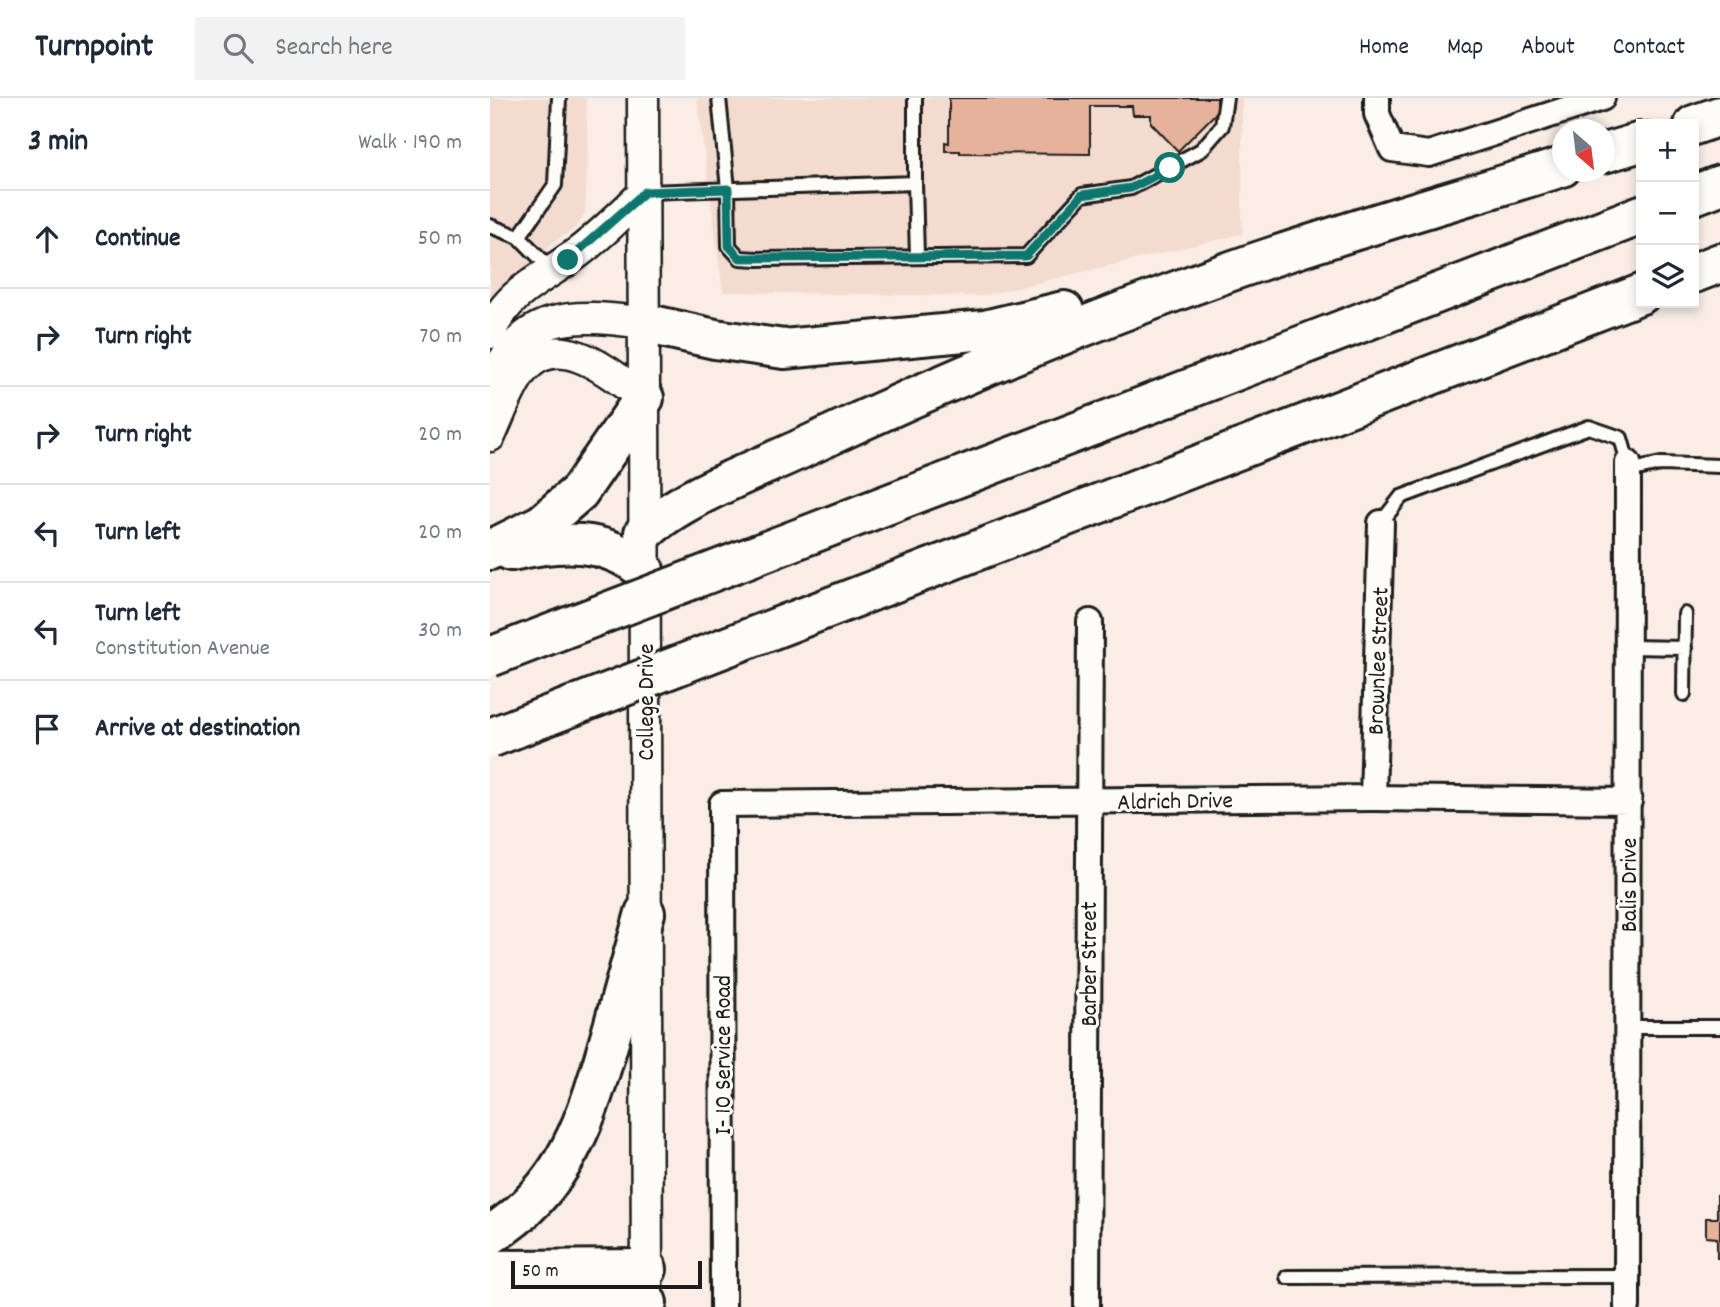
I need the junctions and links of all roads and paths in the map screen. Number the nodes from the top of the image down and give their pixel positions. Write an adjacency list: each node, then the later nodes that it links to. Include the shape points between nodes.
1 (559, 98): 20 (lane, via 555,185)
2 (643, 98): 16 (street, College Drive)
3 (719, 98): 15 (lane)
4 (915, 98): 13 (lane)
5 (1226, 98): 21 (lane, via 1222,126 1200,150 1131,188 1082,195 1026,256)
6 (1377, 98): 7 (street, via 1377,114 1391,149 1429,154)
7 (1601, 98)
8 (1720, 117): 9 (highway)
9 (1699, 123)
10 (1636, 144): 11 (highway)
11 (1615, 150)
12 (1552, 170): 24 (highway)
13 (915, 183): 15 (lane); 21 (lane)
14 (1720, 185): 17 (highway)
15 (728, 189): 16 (lane); 21 (lane, via 729,246 740,258)
16 (645, 192): 23 (street, via 583,249); 27 (street, College Drive)
17 (1699, 193)
18 (1636, 217): 42 (highway, bridge)
19 (490, 226): 20 (lane)
20 (519, 236): 23 (lane)
21 (917, 257)
22 (1720, 263): 25 (highway)
23 (551, 269): 28 (street, via 510,300)
24 (1236, 269): 27 (highway, via 985,330 784,349); 35 (highway, via 934,387 701,496 663,516)
25 (1699, 271)
26 (1636, 296): 44 (highway, bridge)
27 (644, 323): 29 (street, via 591,316 531,331 513,347); 30 (street, College Drive)
28 (490, 333)
29 (490, 390)
30 (644, 398): 31 (street, via 593,361 571,353 546,356 525,368); 35 (street, College Drive); 36 (highway, via 579,492 542,524)
31 (490, 436)
32 (1720, 466): 33 (lane)
33 (1628, 467): 34 (lane, via 1621,438 1589,427 1401,497); 40 (street, Balis Drive)
34 (1381, 523): 45 (street, Brownlee Street)
35 (644, 533): 37 (street, College Drive)
36 (490, 553): 37 (highway, via 538,544 581,543 615,550)
37 (644, 570): 49 (street, College Drive)
38 (1685, 614): 41 (lane)
39 (1090, 622): 46 (street, Barber Street)
40 (1629, 647): 41 (lane); 47 (street, Balis Drive)
41 (1685, 648): 43 (lane)
42 (490, 657)
43 (1684, 694)
44 (490, 738)
45 (1373, 798): 46 (street, Aldrich Drive); 47 (street, Aldrich Drive)
46 (1088, 801): 48 (street, Aldrich Drive); 59 (street, Barber Street)
47 (1629, 802): 50 (street, Balis Drive)
48 (722, 804): 58 (street, I- 10 Service Road)
49 (645, 913): 52 (highway, via 580,1134 548,1184); 56 (street, College Drive)
50 (1628, 1027): 51 (lane); 54 (street, Balis Drive)
51 (1720, 1027)
52 (490, 1234)
53 (490, 1270): 56 (highway)
54 (1627, 1276): 55 (lane); 60 (street, Balis Drive)
55 (1287, 1277)
56 (647, 1293): 57 (highway)
57 (490, 1304)
58 (723, 1307)
59 (1087, 1307)
60 (1627, 1307)

